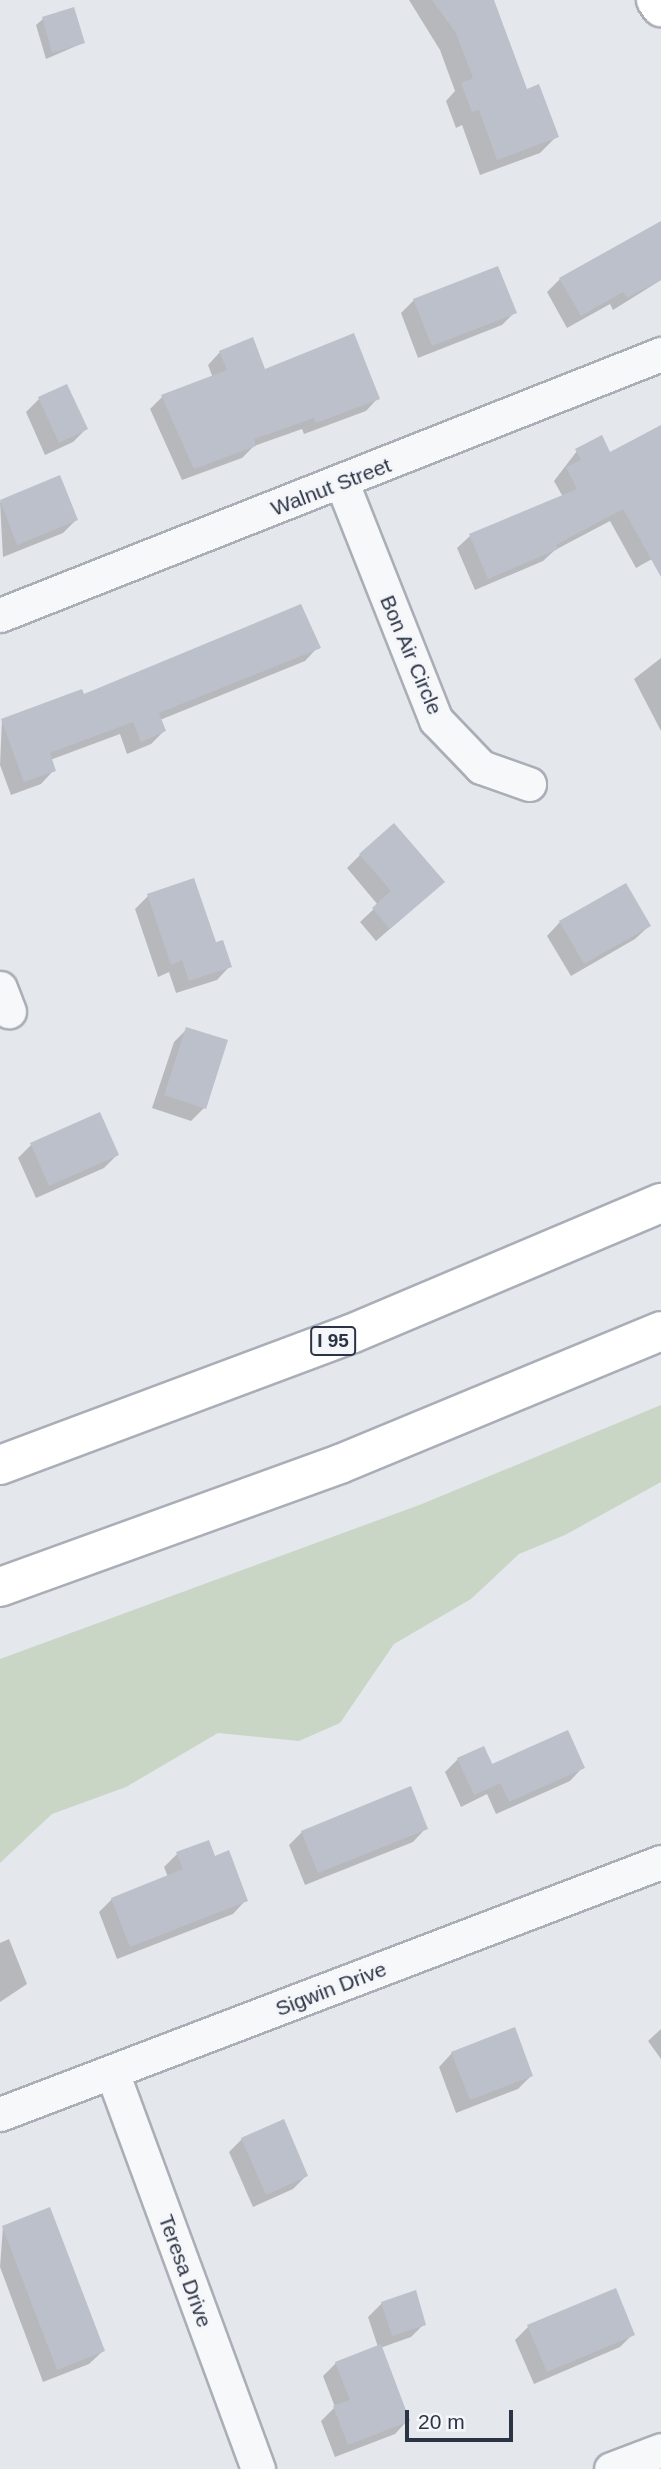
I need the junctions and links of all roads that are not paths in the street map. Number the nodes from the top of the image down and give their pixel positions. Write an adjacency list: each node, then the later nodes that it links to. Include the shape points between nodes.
1 (656, 0): 2 (main road)
2 (661, 7)
3 (661, 354): 4 (street, Walnut Street)
4 (342, 483): 5 (street, Walnut Street); 6 (street, Bon Air Circle, via 436,720 481,767)
5 (0, 615)
6 (529, 784)
7 (661, 1203): 9 (main road, I 95, via 351,1334)
8 (661, 1331): 10 (main road, via 340,1464)
9 (0, 1465)
10 (0, 1587)
11 (661, 1863): 12 (street, Sigwin Drive)
12 (112, 2073): 13 (street, Sigwin Drive); 15 (street, Teresa Drive)
13 (0, 2114)
14 (661, 2450): 16 (street)
15 (258, 2469)
16 (611, 2469)

